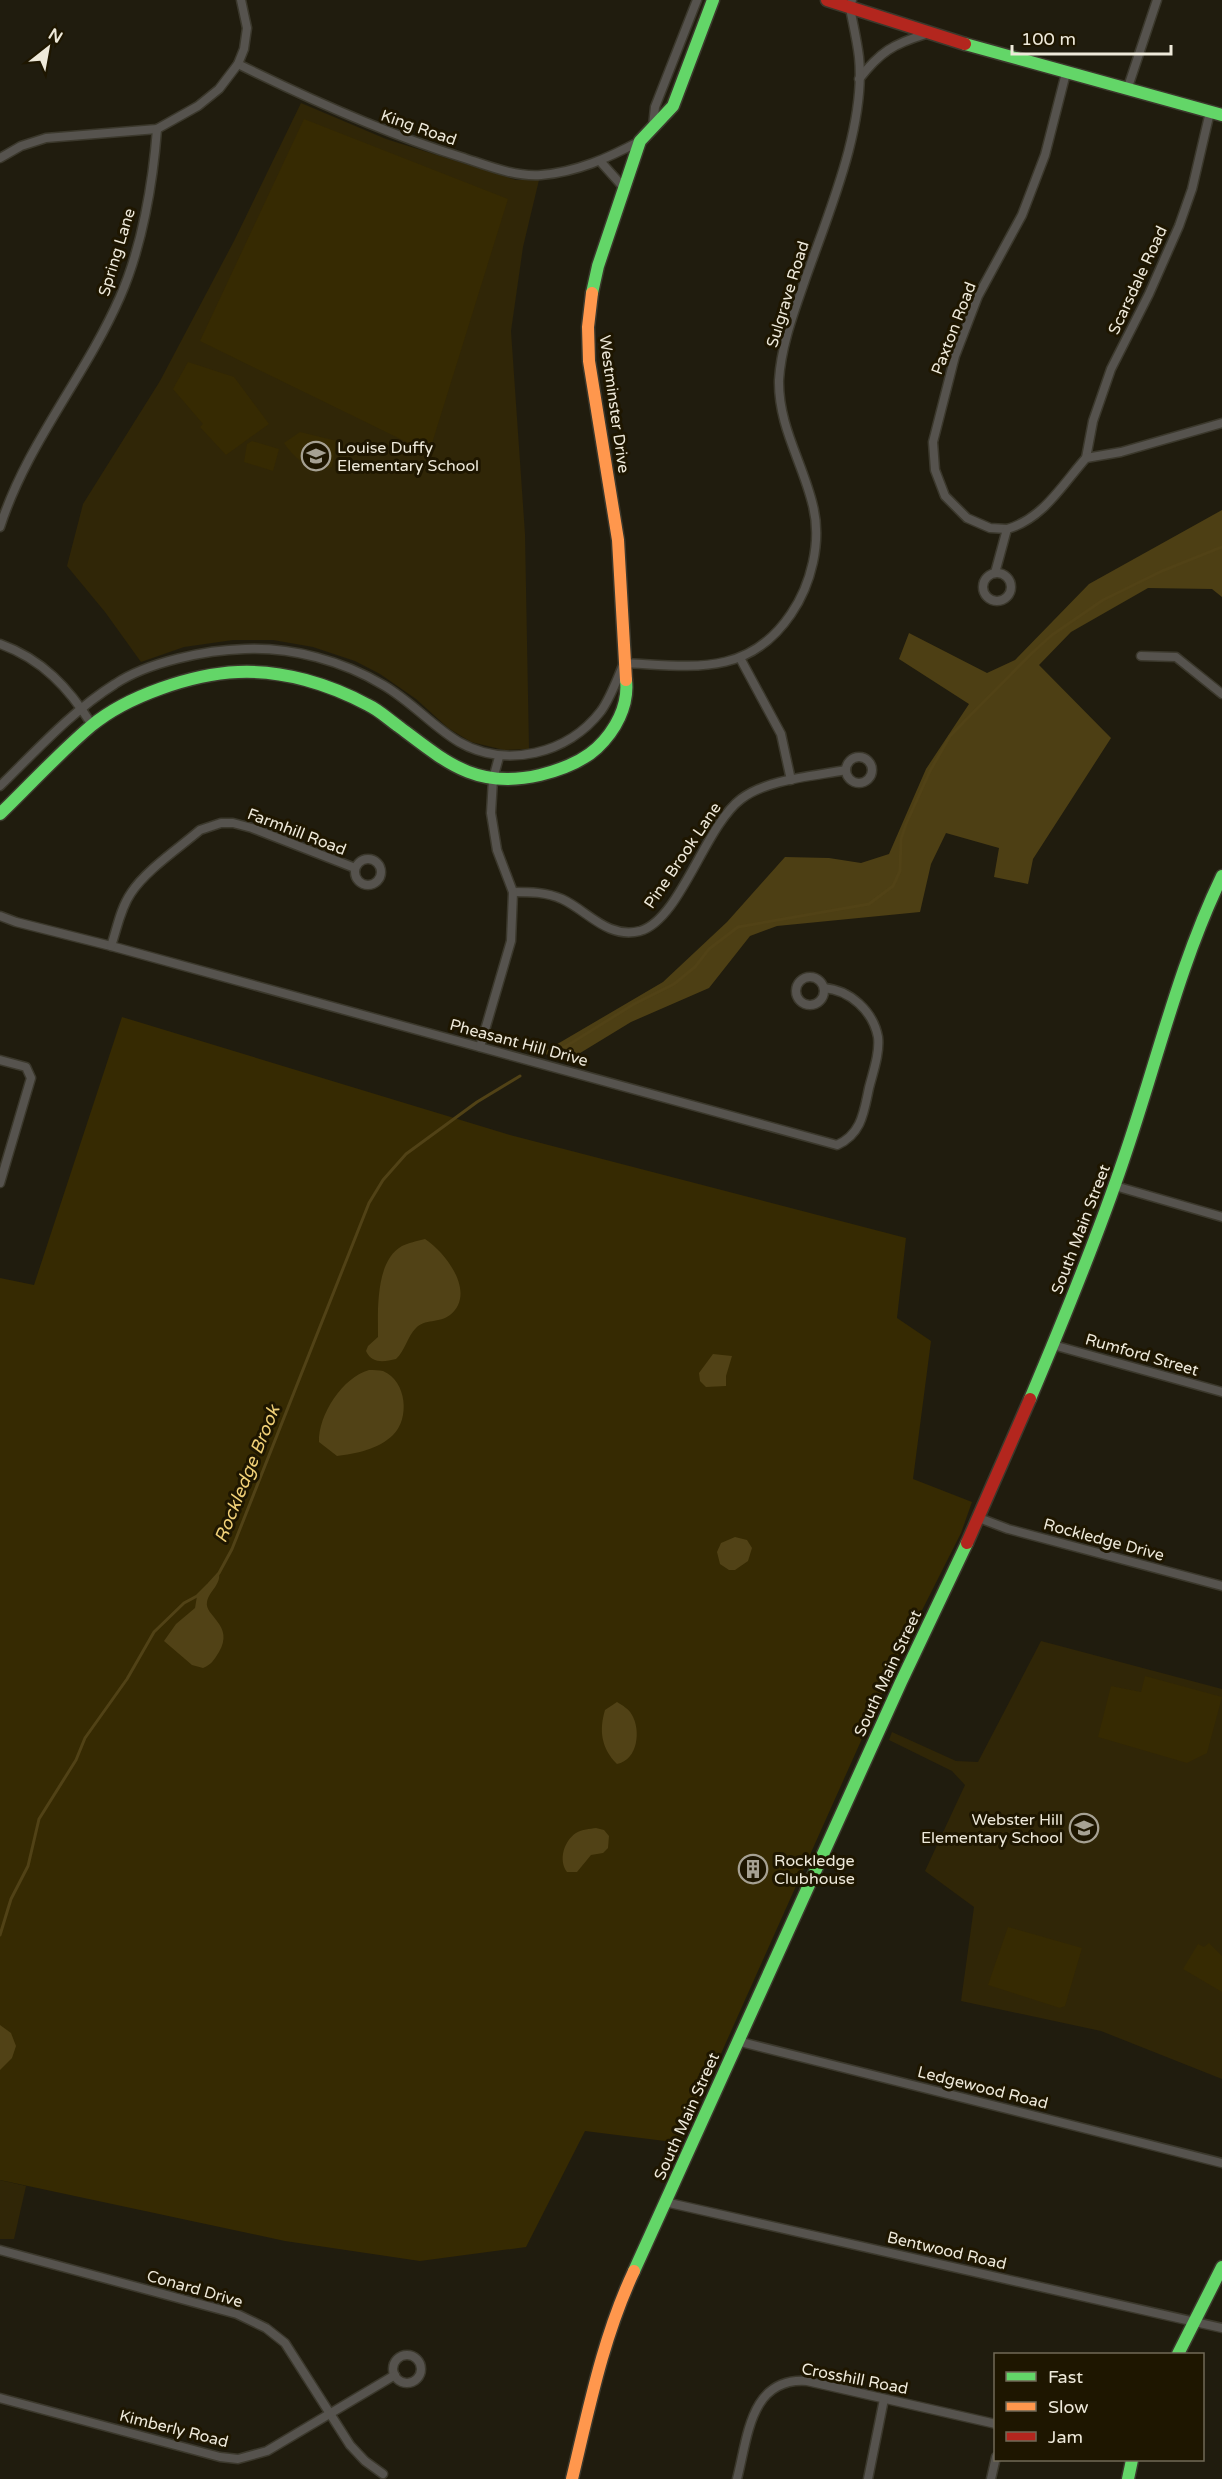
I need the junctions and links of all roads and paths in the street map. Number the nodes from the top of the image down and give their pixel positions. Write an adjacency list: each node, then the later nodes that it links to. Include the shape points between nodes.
1 (241, 0): 8 (street, via 247,28)
2 (697, 0): 13 (street, Westminster Drive, via 655,107)
3 (713, 0): 13 (main road, Westminster Drive, via 673,106)
4 (827, 0): 6 (main road)
5 (1157, 0): 11 (street)
6 (851, 4): 7 (main road); 10 (street, Sulgrave Road)
7 (927, 34): 9 (main road); 10 (street, via 890,48 872,62)
8 (238, 64): 14 (street, via 219,89 198,106); 17 (street, King Road, via 385,132 483,165 541,175)
9 (1066, 73): 11 (main road); 22 (street, Paxton Road, via 1045,154 1022,215 978,297 955,356 933,442 935,470 945,496 967,518 990,528)
10 (859, 80): 26 (street, Sulgrave Road, via 845,162 788,331 779,381 786,432 814,507 812,564 803,593 790,616 771,637)
11 (1127, 90): 12 (main road)
12 (1216, 113): 20 (street, Scarsdale Road, via 1179,226 1111,369 1093,421)
13 (653, 126): 15 (main road, Westminster Drive)
14 (157, 129): 16 (street, via 46,138); 21 (street, Spring Lane, via 154,166 136,247 120,296 29,458)
15 (640, 141): 17 (street, King Road); 18 (main road, Westminster Drive)
16 (0, 158)
17 (600, 162): 18 (street)
18 (625, 189): 27 (main road, Westminster Drive, via 598,266 588,327 589,361 618,540)
19 (1222, 423): 20 (street)
20 (1086, 458): 22 (street, via 1039,514)
21 (0, 527)
22 (1007, 529): 23 (street)
23 (995, 573)
24 (0, 644): 29 (street, via 34,660 59,679)
25 (1141, 656): 28 (street, via 1176,657)
26 (740, 658): 27 (street, Sulgrave Road, via 692,668); 34 (street, via 781,734)
27 (624, 663): 31 (street, Westminster Drive, via 608,701 581,731 550,749); 33 (main road, Westminster Drive, via 626,702 600,746 548,774 518,780)
28 (1222, 694)
29 (81, 708): 30 (street); 31 (street, Westminster Drive, via 116,682 176,660 225,650 285,651 323,659 383,685 410,702 446,735); 35 (street, Westminster Drive)
30 (92, 725): 33 (main road, Westminster Drive, via 117,709 175,684 239,672 272,674 315,682 353,696 398,724 450,765); 36 (main road, Westminster Drive)
31 (499, 757): 33 (street)
32 (846, 770): 34 (street, Pine Brook Lane)
33 (493, 779): 39 (street, via 492,827)
34 (791, 780): 39 (street, Pine Brook Lane, via 754,791 733,806 668,908 647,928 618,931 599,924 560,898)
35 (0, 786)
36 (0, 814)
37 (355, 868): 41 (street, Farmhill Road, via 252,828 233,823 210,825 131,892)
38 (1222, 876): 46 (main road, South Main Street, via 1183,971)
39 (513, 892): 43 (street, via 511,940)
40 (0, 916): 41 (street, Pheasant Hill Drive)
41 (111, 946): 43 (street, Pheasant Hill Drive)
42 (824, 988): 43 (street, Pheasant Hill Drive, via 837,989 860,1002 878,1038 862,1120 847,1141 837,1145)
43 (480, 1047)
44 (0, 1060): 45 (street, via 26,1067 32,1078)
45 (0, 1183)
46 (1114, 1186): 47 (street); 48 (main road, South Main Street)
47 (1222, 1217)
48 (1053, 1345): 49 (street, Rumford Street); 50 (main road, South Main Street)
49 (1222, 1392)
50 (979, 1518): 51 (street, Rockledge Drive); 52 (main road, South Main Street)
51 (1222, 1586)
52 (737, 2042): 53 (street, Ledgewood Road); 54 (main road, South Main Street)
53 (1222, 2163)
54 (665, 2202): 57 (street, Bentwood Road); 68 (main road, South Main Street, via 610,2325)
55 (0, 2250): 63 (street, Conard Drive, via 237,2314 257,2323 289,2348)
56 (1222, 2267): 57 (main road)
57 (1195, 2322): 58 (street, Bentwood Road); 59 (main road)
58 (1222, 2328)
59 (1179, 2353)
60 (395, 2375): 63 (street, Kimberly Road)
61 (0, 2398): 63 (street, Kimberly Road, via 229,2458 267,2451)
62 (884, 2399): 64 (street, Crosshill Road); 69 (street, Crosshill Road, via 807,2381 789,2381 772,2388 754,2413); 70 (street)
63 (330, 2412): 67 (street, Conard Drive, via 350,2445)
64 (994, 2424)
65 (995, 2461): 71 (street)
66 (1132, 2461): 72 (main road)
67 (383, 2474)
68 (572, 2479)
69 (737, 2479)
70 (868, 2479)
71 (991, 2479)
72 (1128, 2479)

